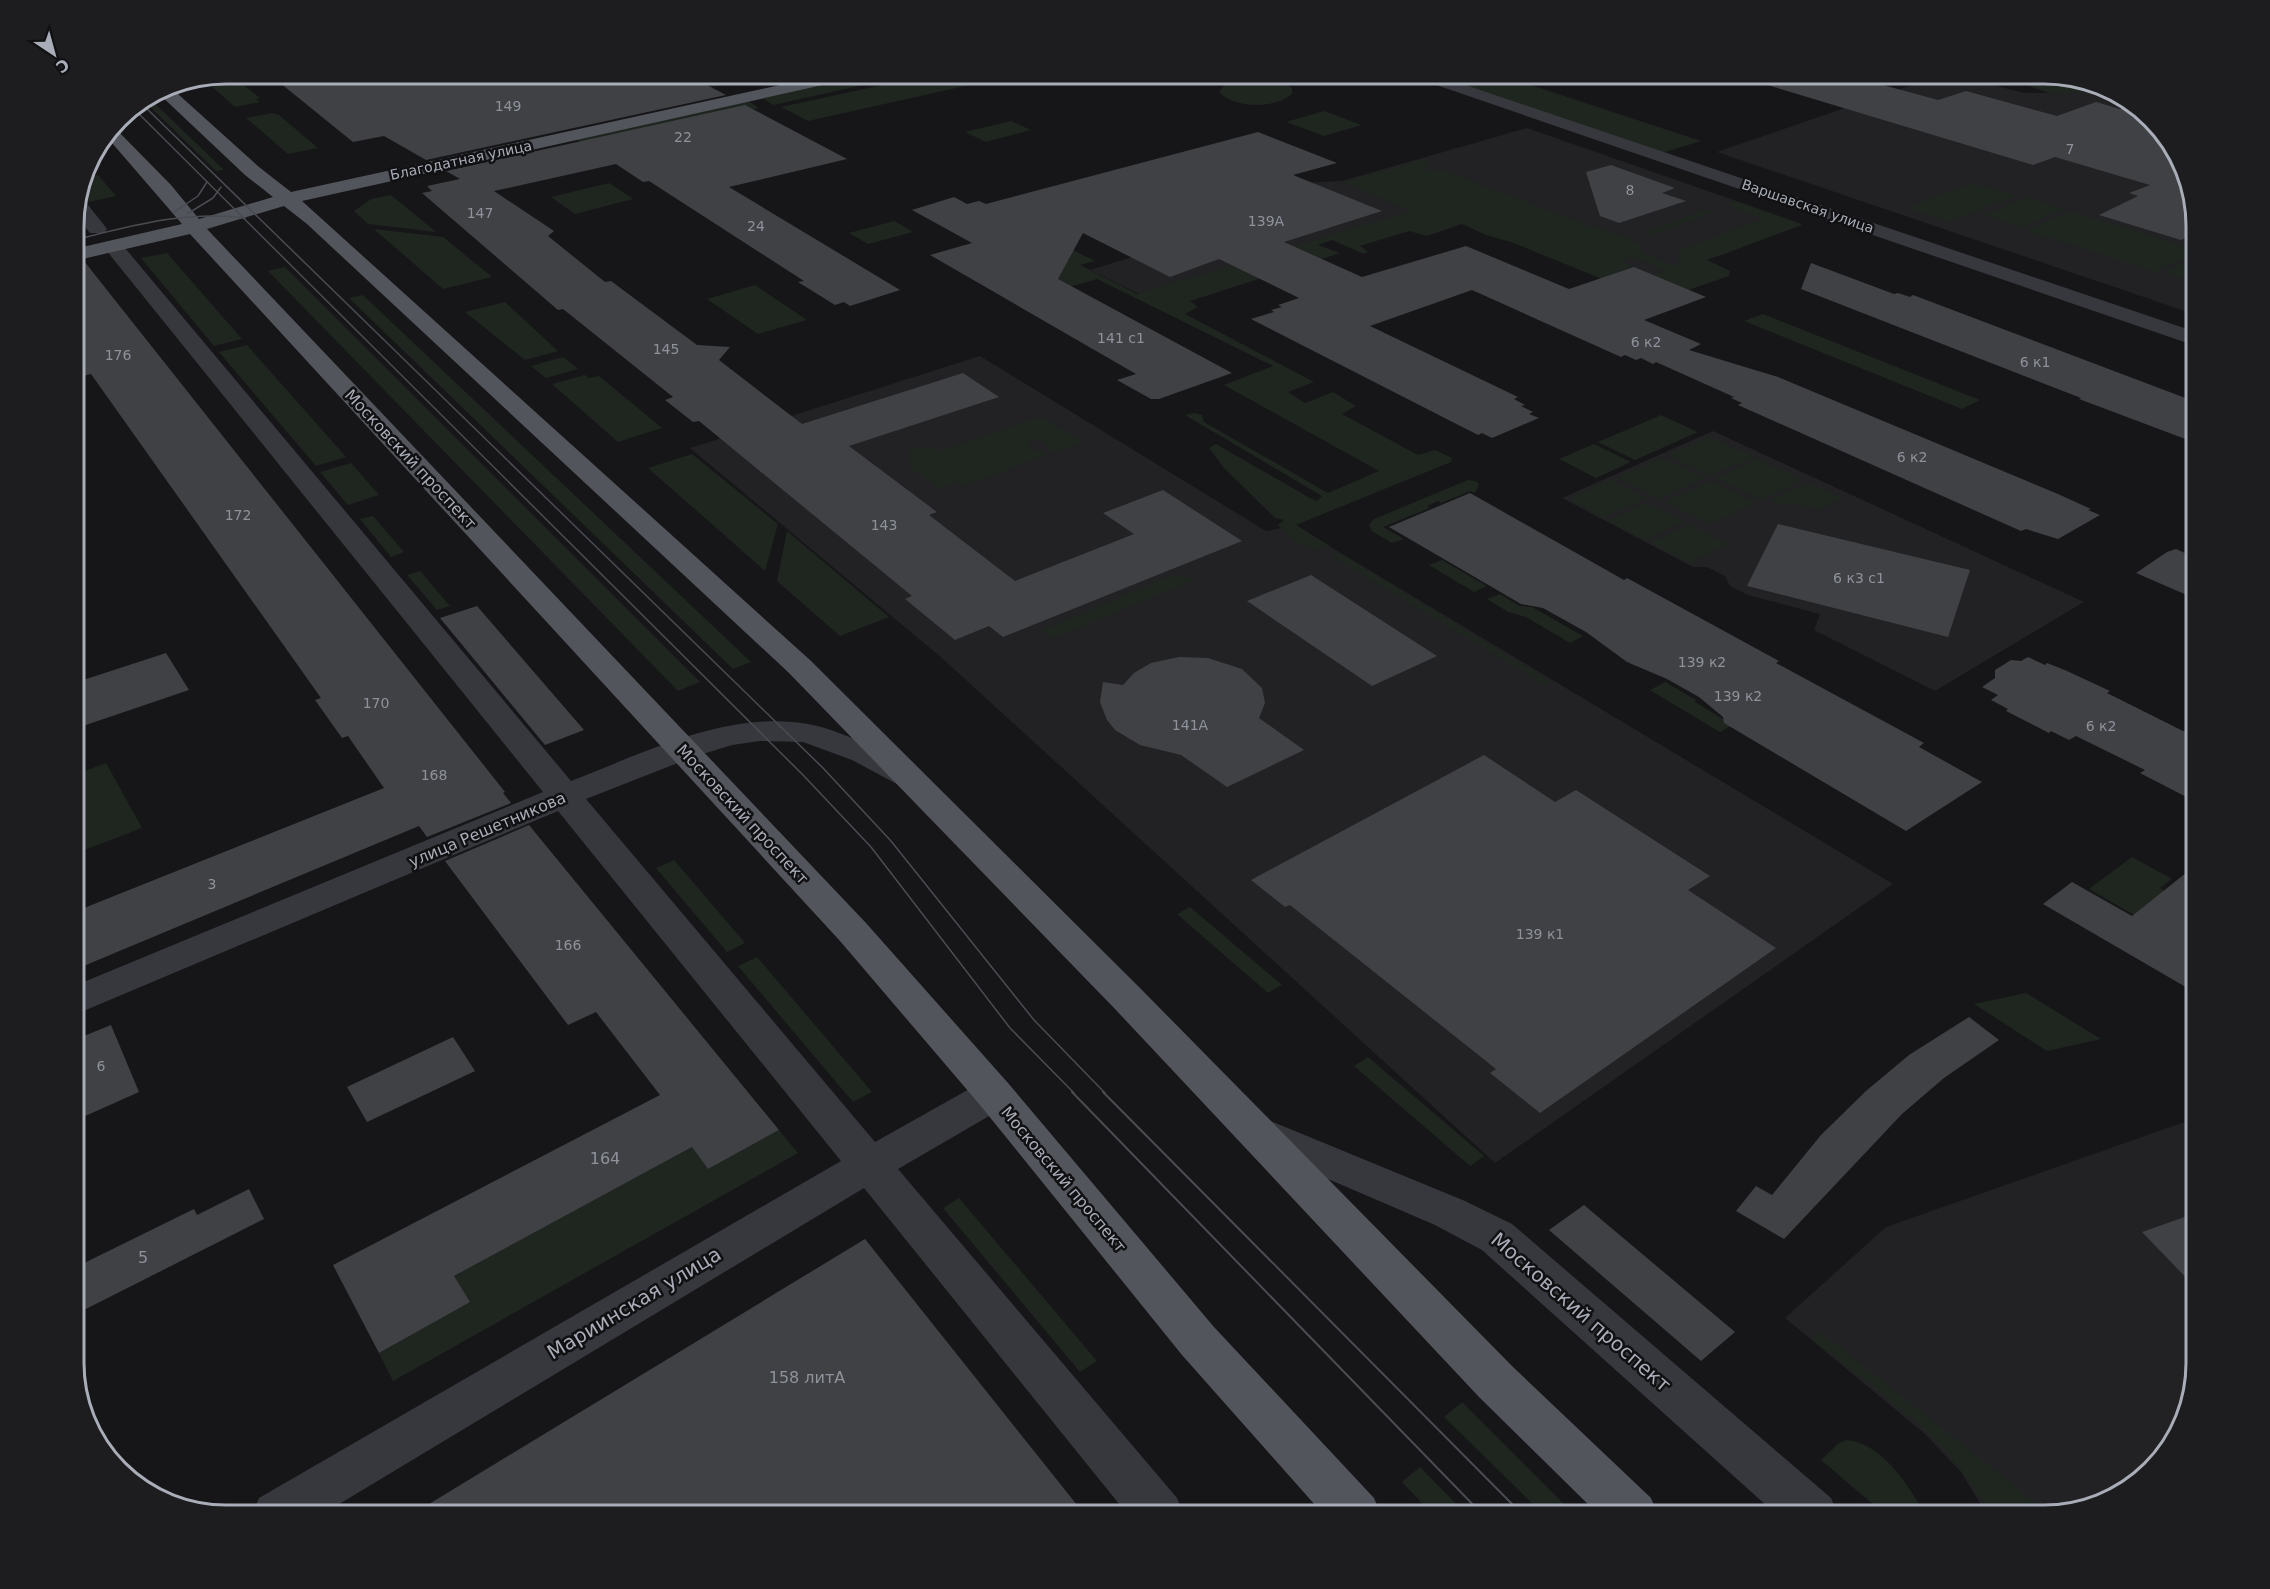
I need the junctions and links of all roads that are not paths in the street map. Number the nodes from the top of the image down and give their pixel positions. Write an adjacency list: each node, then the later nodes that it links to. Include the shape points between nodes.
1 (760, 84): 6 (main road, Благодатная улица)
2 (803, 84): 6 (main road, Благодатная улица)
3 (1448, 84): 12 (street, Варшавская улица)
4 (171, 95): 6 (main road, Московский проспект)
5 (116, 136): 8 (main road, Московский проспект, via 164,189)
6 (281, 195): 8 (main road, Благодатная улица); 14 (main road, Московский проспект, via 322,227 798,666)
7 (85, 211): 9 (street)
8 (179, 217): 9 (main road, Благодатная улица); 13 (main road, Московский проспект)
9 (110, 233): 10 (main road, Благодатная улица); 11 (main road, Благодатная улица); 15 (street)
10 (84, 234)
11 (84, 249)
12 (2186, 336)
13 (682, 750): 14 (street, улица Решетникова, via 729,735 807,733 863,753); 15 (street, улица Решетникова); 17 (main road, Московский проспект, via 853,932)
14 (908, 776): 18 (main road, Московский проспект)
15 (564, 796): 16 (street, улица Решетникова); 19 (street)
16 (84, 998)
17 (994, 1094): 19 (street, Мариинская улица); 22 (main road, Московский проспект, via 1198,1341)
18 (1251, 1129): 23 (main road, Московский проспект, via 1496,1382); 24 (street, Московский проспект, via 1450,1213 1497,1237)
19 (868, 1165): 20 (street, Мариинская улица); 21 (street)
20 (294, 1505)
21 (1151, 1505)
22 (1347, 1505)
23 (1622, 1505)
24 (1803, 1505)

